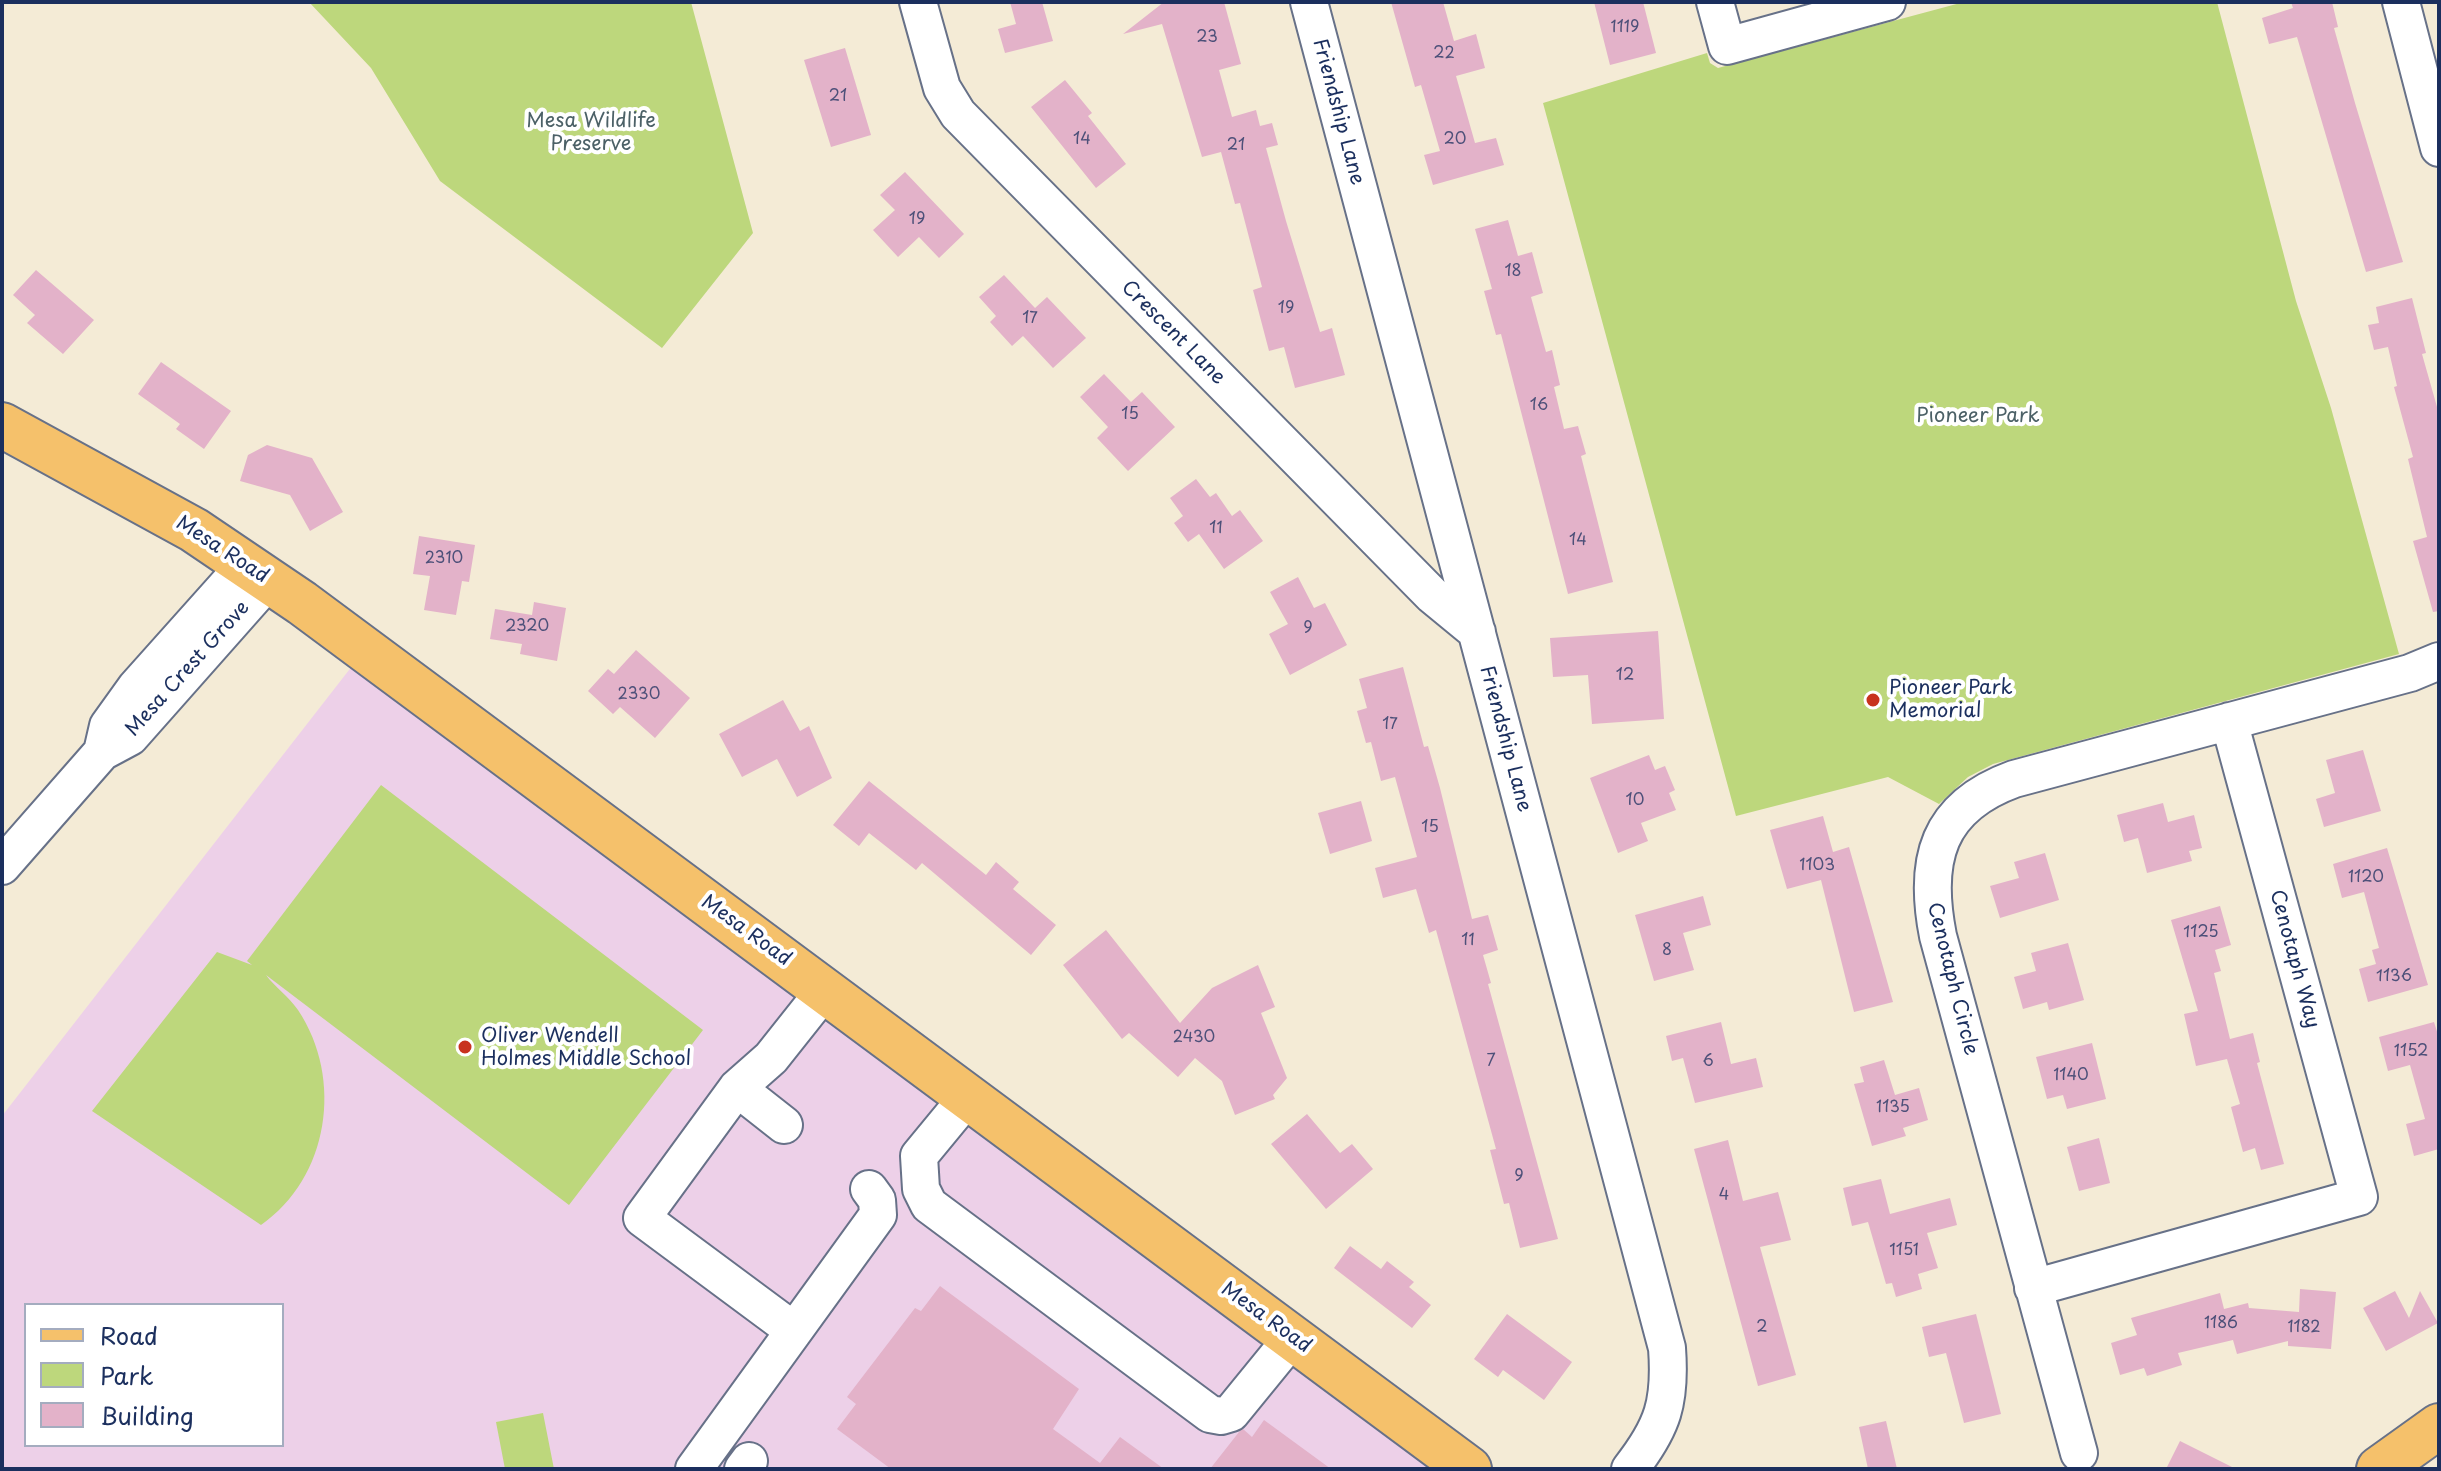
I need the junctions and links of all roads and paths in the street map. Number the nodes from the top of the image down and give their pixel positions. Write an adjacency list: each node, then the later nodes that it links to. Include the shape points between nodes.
1 (918, 2): 9 (street, Crescent Lane, via 942,88 958,114 1432,595)
2 (1309, 2): 9 (street, Friendship Lane)
3 (1715, 2): 4 (street, via 1727,46)
4 (1887, 2)
5 (2401, 2): 6 (street)
6 (2439, 148)
7 (2, 425): 8 (main road, Mesa Road, via 194,530)
8 (257, 573): 12 (street, Mesa Crest Grove, via 189,648 130,737 102,752); 13 (main road, Mesa Road)
9 (1477, 632): 25 (street, Friendship Lane, via 1667,1348 1668,1396 1662,1419)
10 (2439, 661): 11 (street, Cenotaph Circle)
11 (2229, 721): 18 (street, Cenotaph Circle, via 1988,788 1948,825 1937,850 1931,901 1938,936); 18 (street, Cenotaph Way, via 2363,1206)
12 (8, 847)
13 (825, 990): 14 (street, via 771,1058); 15 (main road, Mesa Road)
14 (737, 1088): 16 (street); 19 (street, via 642,1218)
15 (966, 1099): 20 (main road, Mesa Road); 20 (street, via 919,1156 921,1189 929,1205 1210,1414 1231,1413)
16 (784, 1125)
17 (869, 1189): 19 (street, via 878,1215)
18 (2033, 1288): 22 (street, Cenotaph Circle)
19 (793, 1330): 23 (street)
20 (1293, 1337): 24 (main road, Mesa Road)
21 (2439, 1426): 26 (main road)
22 (2079, 1453)
23 (694, 1469)
24 (1469, 1469)
25 (1630, 1469)
26 (2379, 1469)

